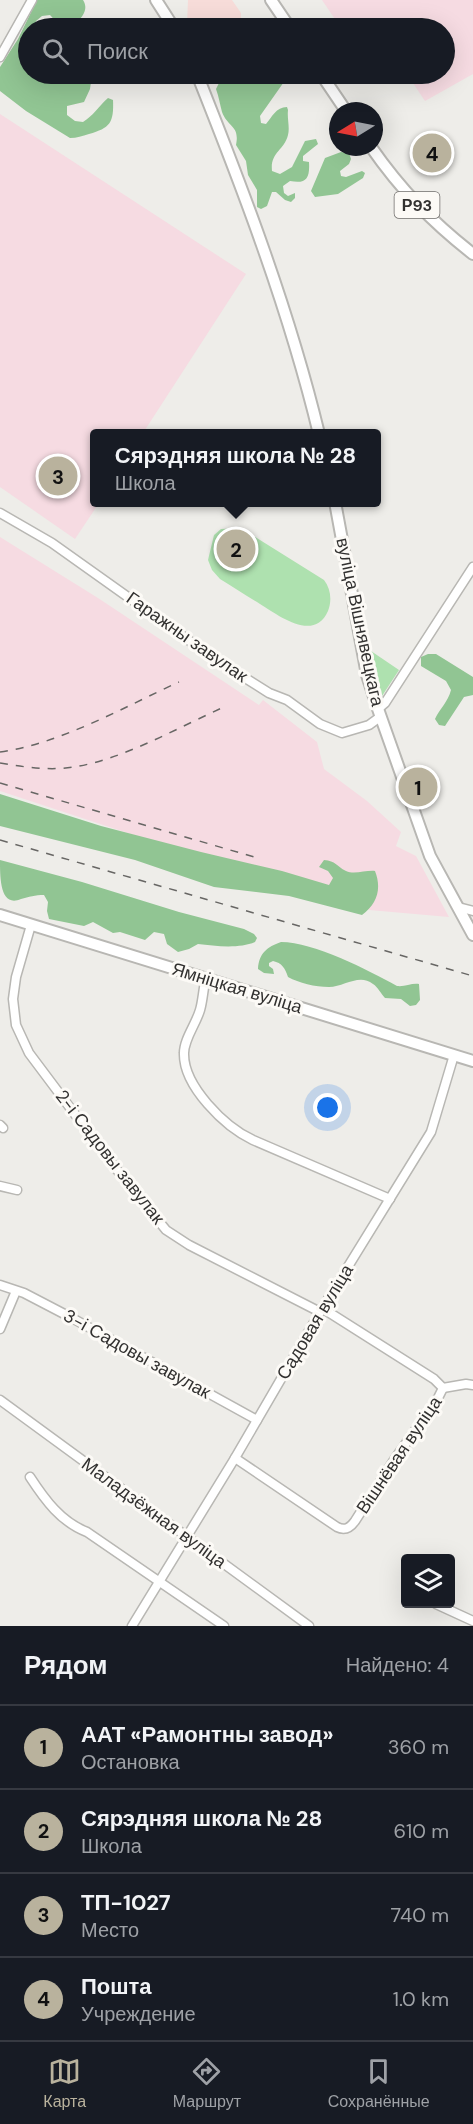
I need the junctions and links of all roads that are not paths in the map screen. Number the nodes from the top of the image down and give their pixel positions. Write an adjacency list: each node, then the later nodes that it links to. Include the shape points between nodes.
1 (32, 0): 4 (street)
2 (156, 0): 5 (main road)
3 (272, 0): 6 (main road)
4 (22, 18)
5 (168, 18)
6 (284, 18)
7 (18, 25): 8 (street)
8 (0, 57)
9 (201, 84): 14 (main road, via 288,316)
10 (328, 84): 11 (main road)
11 (340, 102)
12 (378, 156): 13 (main road, Р93, via 406,194)
13 (473, 254)
14 (318, 429)
15 (336, 507): 18 (main road, вуліца Вішнявецкага, via 367,675)
16 (0, 513): 18 (street, Гаражны завулак, via 51,543 215,658 320,724 342,733 369,725)
17 (473, 567): 18 (street)
18 (379, 713): 19 (main road, вуліца Вішнявецкага, via 430,856)
19 (458, 907): 20 (street); 23 (main road, вуліца Вішнявецкага)
20 (473, 911)
21 (0, 915): 22 (main road, Ямніцкая вуліца)
22 (31, 925): 24 (main road, Ямніцкая вуліца); 32 (street, 2-і Садовы завулак, via 16,977 16,1025 29,1053 113,1165 166,1230)
23 (473, 935)
24 (206, 978): 25 (main road, Ямніцкая вуліца); 29 (street, via 184,1058 189,1078 218,1116 253,1140)
25 (454, 1055): 26 (main road, Ямніцкая вуліца); 29 (street, Садовая вуліца, via 431,1132)
26 (473, 1061)
27 (0, 1186): 28 (street)
28 (17, 1190)
29 (390, 1198): 32 (street, Садовая вуліца)
30 (0, 1286): 31 (street, 3-і Садовы завулак)
31 (16, 1290): 33 (street); 37 (street, 3-і Садовы завулак)
32 (321, 1310): 35 (street, 2-і Садовы завулак, via 438,1381); 37 (street, Садовая вуліца)
33 (0, 1329)
34 (473, 1385): 35 (street)
35 (442, 1388): 38 (street, Вішнёвая вуліца, via 348,1528 337,1527)
36 (0, 1400): 40 (street, Маладзёжная вуліца)
37 (257, 1420): 38 (street, Садовая вуліца)
38 (235, 1458): 40 (street, Садовая вуліца)
39 (30, 1478): 41 (street, via 66,1522)
40 (186, 1537): 41 (street, Садовая вуліца); 46 (street, Маладзёжная вуліца)
41 (160, 1582): 44 (street, Садовая вуліца); 45 (street)
42 (445, 1608): 43 (street)
43 (473, 1621)
44 (132, 1626)
45 (224, 1626)
46 (309, 1626)

